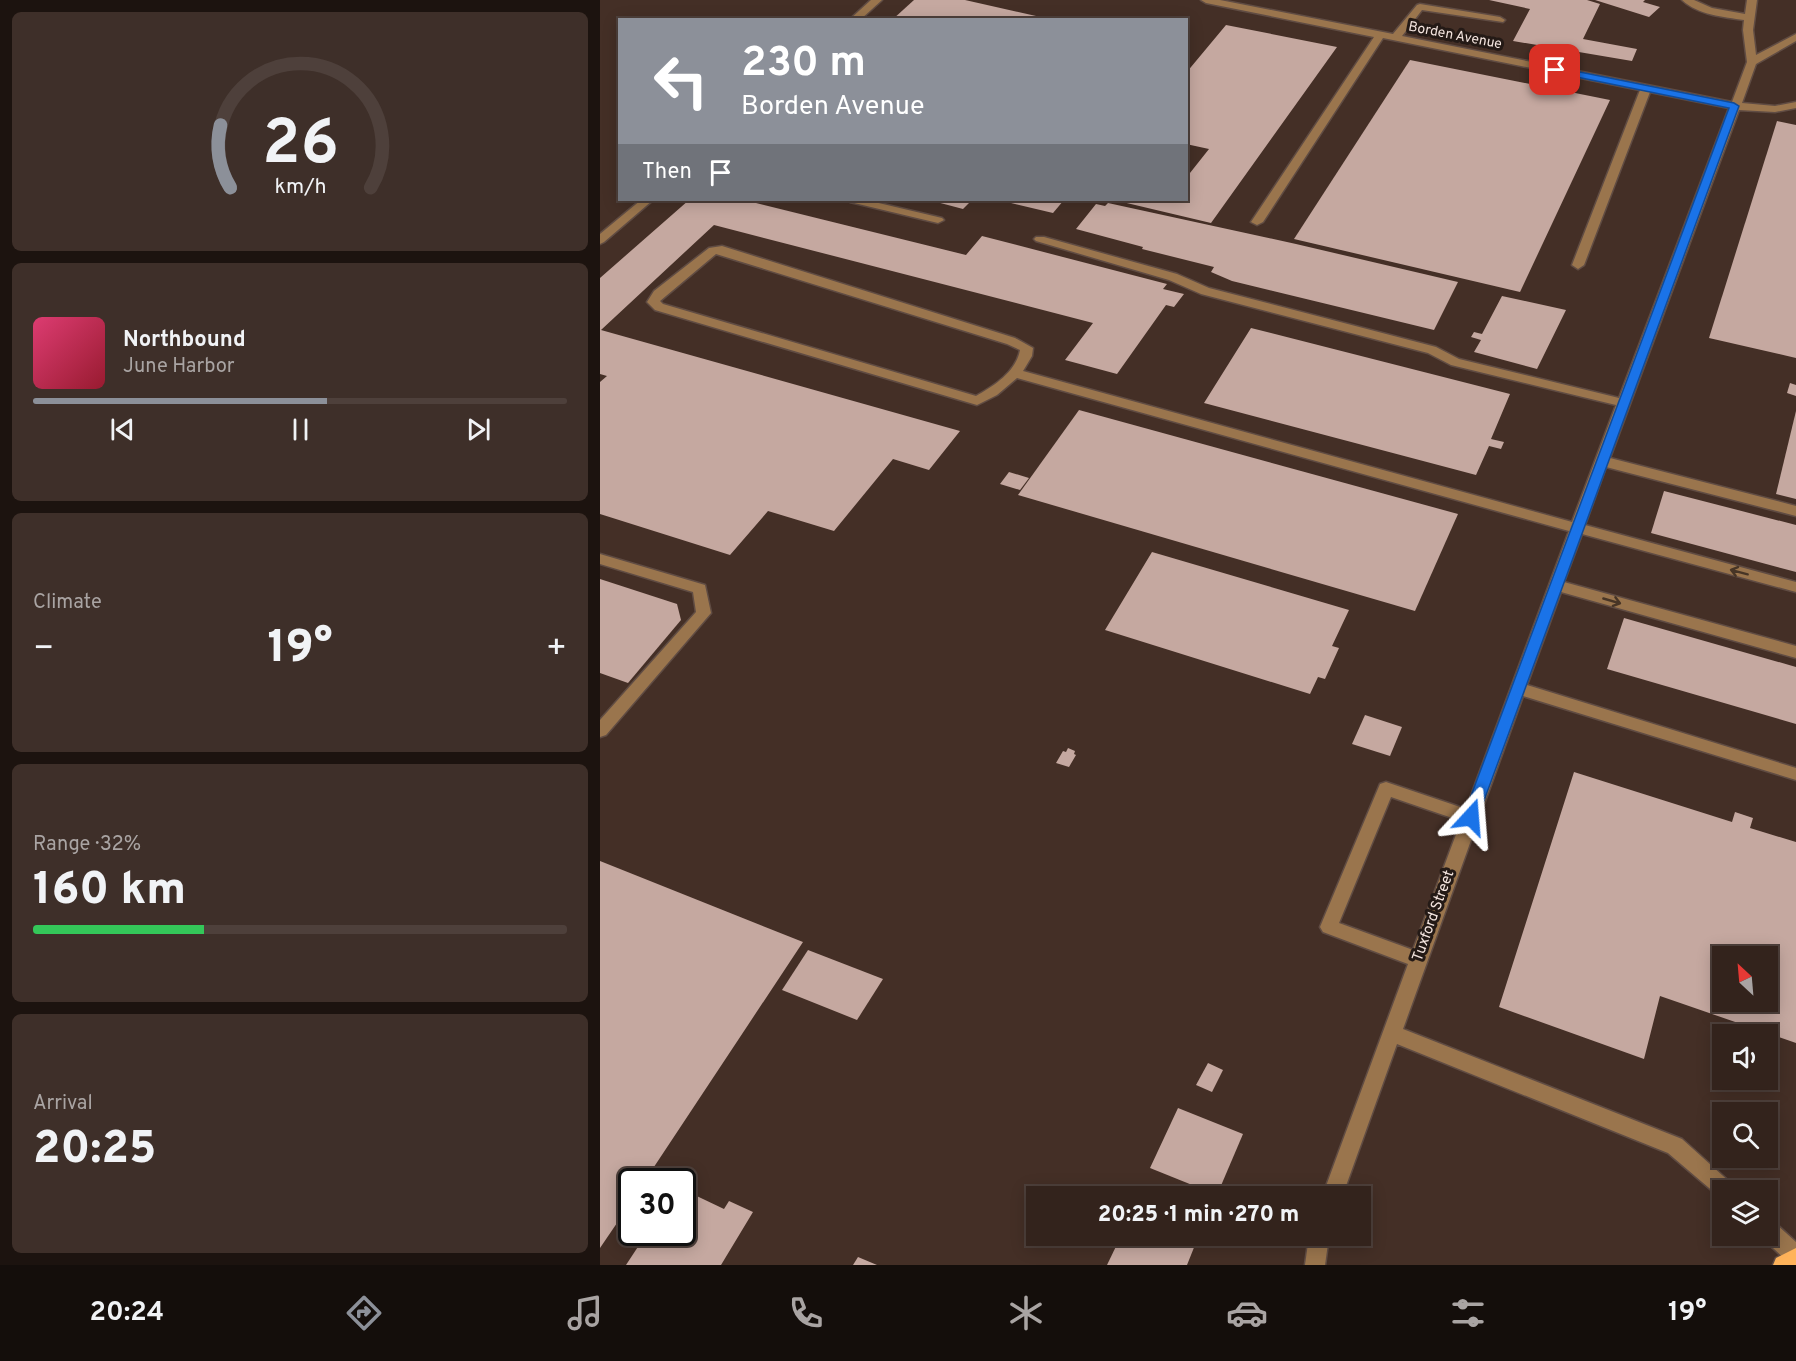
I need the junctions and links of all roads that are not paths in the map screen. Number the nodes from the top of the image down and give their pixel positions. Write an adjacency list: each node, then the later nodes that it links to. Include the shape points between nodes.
1 (877, 0): 5 (street)
2 (1206, 0): 8 (street, Borden Avenue)
3 (1687, 0): 6 (street, via 1713,12)
4 (1752, 0): 6 (street, Tuxford Street)
5 (856, 18)
6 (1749, 18): 11 (street, Tuxford Street)
7 (1500, 20): 10 (street, via 1420,7)
8 (1380, 35): 10 (street, Borden Avenue); 18 (street)
9 (1796, 37): 11 (street)
10 (1395, 38): 12 (street, Borden Avenue)
11 (1752, 62): 14 (street, Tuxford Street)
12 (1646, 88): 14 (street, Borden Avenue); 21 (street)
13 (1796, 105): 14 (street, Borden Avenue, via 1776,109)
14 (1734, 106): 23 (street, Tuxford Street)
15 (646, 201): 20 (street)
16 (858, 201): 17 (street)
17 (938, 220)
18 (1257, 222)
19 (1040, 239): 23 (street, via 1173,277 1205,291 1432,350 1455,362)
20 (600, 240)
21 (1578, 265)
22 (1014, 373): 22 (street, via 993,393 977,401 659,307 653,302 704,255 722,250 1011,341 1027,348 1027,357); 26 (street)
23 (1624, 403): 24 (street, Tuxford Street)
24 (1602, 461): 25 (street); 26 (street, Tuxford Street)
25 (1796, 511)
26 (1577, 529): 28 (street, Tuxford Street); 29 (street, one-way to 26)
27 (600, 559): 32 (street, via 700,589 704,613)
28 (1556, 585): 30 (street, one-way to 30); 31 (street, Tuxford Street)
29 (1796, 587)
30 (1796, 652)
31 (1518, 687): 33 (street); 34 (street, Tuxford Street)
32 (600, 731)
33 (1796, 774)
34 (1471, 817): 35 (street, Tuxford Street); 35 (street, via 1386,789 1329,927)
35 (1418, 960): 36 (street, Tuxford Street)
36 (1391, 1033): 37 (street, via 1675,1146); 38 (street, Tuxford Street)
37 (1713, 1180)
38 (1336, 1186)
39 (1778, 1240): 41 (street)
40 (1318, 1246): 42 (street)
41 (1796, 1257): 43 (main road)
42 (1315, 1265)
43 (1784, 1265)

